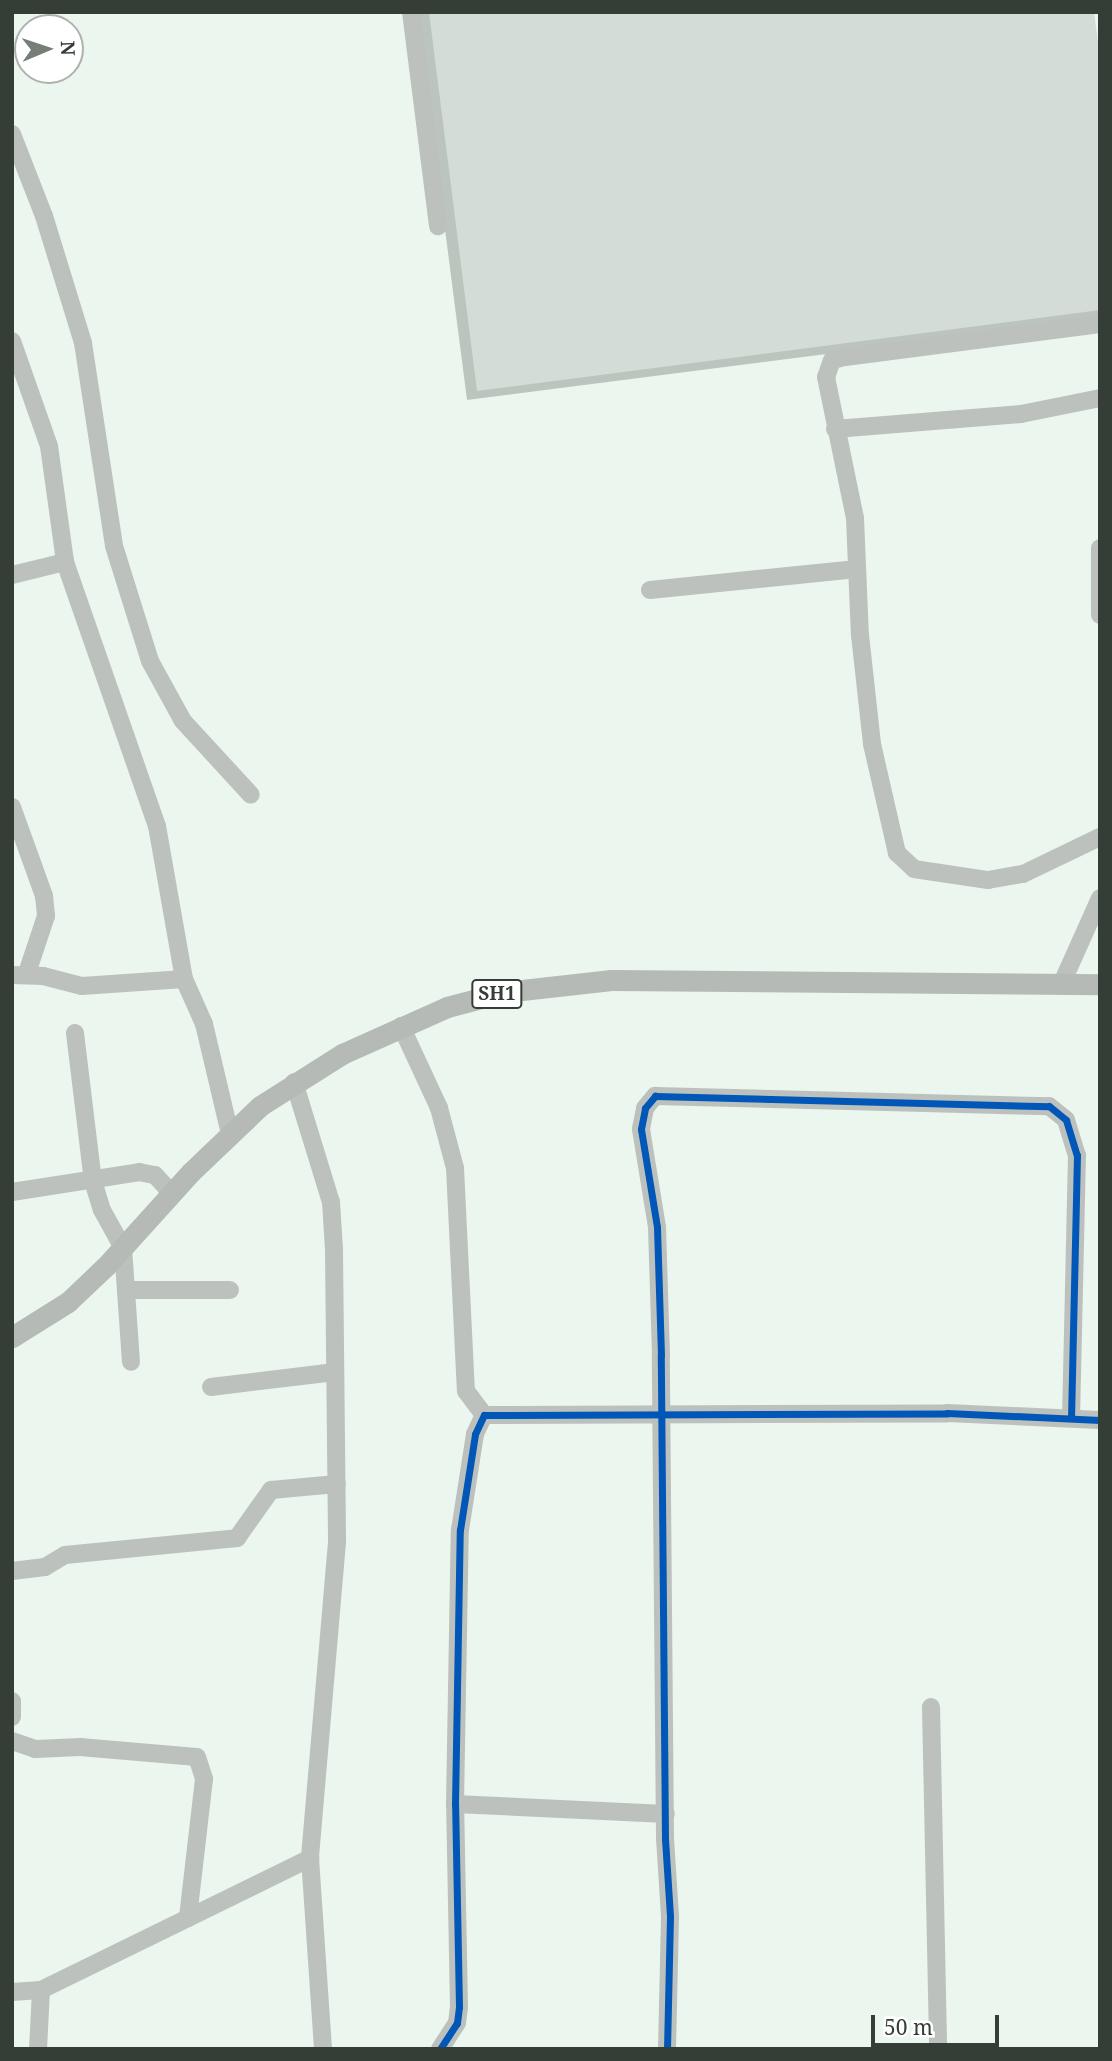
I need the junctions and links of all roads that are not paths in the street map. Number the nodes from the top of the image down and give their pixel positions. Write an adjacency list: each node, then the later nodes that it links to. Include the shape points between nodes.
1 (411, 12): 3 (street)
2 (12, 134): 14 (street, via 44,216 83,343 114,546 150,662 183,721)
3 (438, 226)
4 (1100, 324): 7 (street, via 832,360 825,377)
5 (12, 341): 9 (street, via 49,446)
6 (1100, 398): 7 (street, via 1021,414)
7 (835, 429): 10 (street, via 855,518)
8 (1100, 548): 13 (street)
9 (65, 562): 11 (street); 19 (street, via 157,826)
10 (857, 569): 12 (street); 16 (street, via 872,744 897,853 904,864 931,874 988,880 1023,874)
11 (12, 575)
12 (650, 590)
13 (1100, 615)
14 (251, 795)
15 (12, 807): 18 (street, via 44,896 46,916)
16 (1100, 837)
17 (1100, 898): 20 (street)
18 (20, 974): 19 (street, via 82,986)
19 (184, 979): 25 (street, via 204,1024)
20 (1062, 983): 21 (main road, SH1); 22 (main road, SH1, via 611,981 504,992 447,1007)
21 (1100, 984)
22 (401, 1026): 24 (main road, SH1); 36 (street, via 439,1108 455,1168 466,1391)
23 (75, 1033): 26 (street)
24 (294, 1082): 25 (main road, SH1); 34 (street, via 331,1202)
25 (230, 1134): 28 (main road, SH1)
26 (93, 1181): 27 (street); 28 (street, via 139,1172 155,1175); 29 (street, via 102,1210)
27 (12, 1192)
28 (172, 1194): 29 (main road, SH1)
29 (123, 1248): 30 (street); 32 (main road, SH1, via 68,1302)
30 (126, 1290): 31 (street); 33 (street)
31 (230, 1290)
32 (12, 1337)
33 (131, 1362)
34 (335, 1372): 35 (street); 40 (street)
35 (211, 1387)
36 (484, 1415): 37 (street); 46 (street, via 475,1434 460,1530)
37 (660, 1418): 38 (street, via 947,1413); 38 (street, via 657,1227 641,1129 645,1108 655,1096 1049,1106 1066,1120 1077,1155); 47 (street)
38 (1071, 1418): 39 (street)
39 (1100, 1420)
40 (337, 1484): 41 (street, via 271,1490 237,1538 65,1555 45,1567); 48 (street, via 335,1570)
41 (12, 1571)
42 (12, 1701): 44 (street)
43 (931, 1707): 56 (street)
44 (12, 1717)
45 (12, 1741): 49 (street, via 36,1749 80,1746 197,1757 204,1779)
46 (455, 1804): 47 (street); 54 (street, via 459,2007 457,2023)
47 (666, 1814): 55 (street, via 670,1916)
48 (310, 1858): 49 (street); 53 (street)
49 (188, 1918): 50 (street)
50 (41, 1990): 51 (street); 52 (street)
51 (12, 1992)
52 (38, 2049)
53 (323, 2049)
54 (440, 2049)
55 (667, 2049)
56 (938, 2049)

